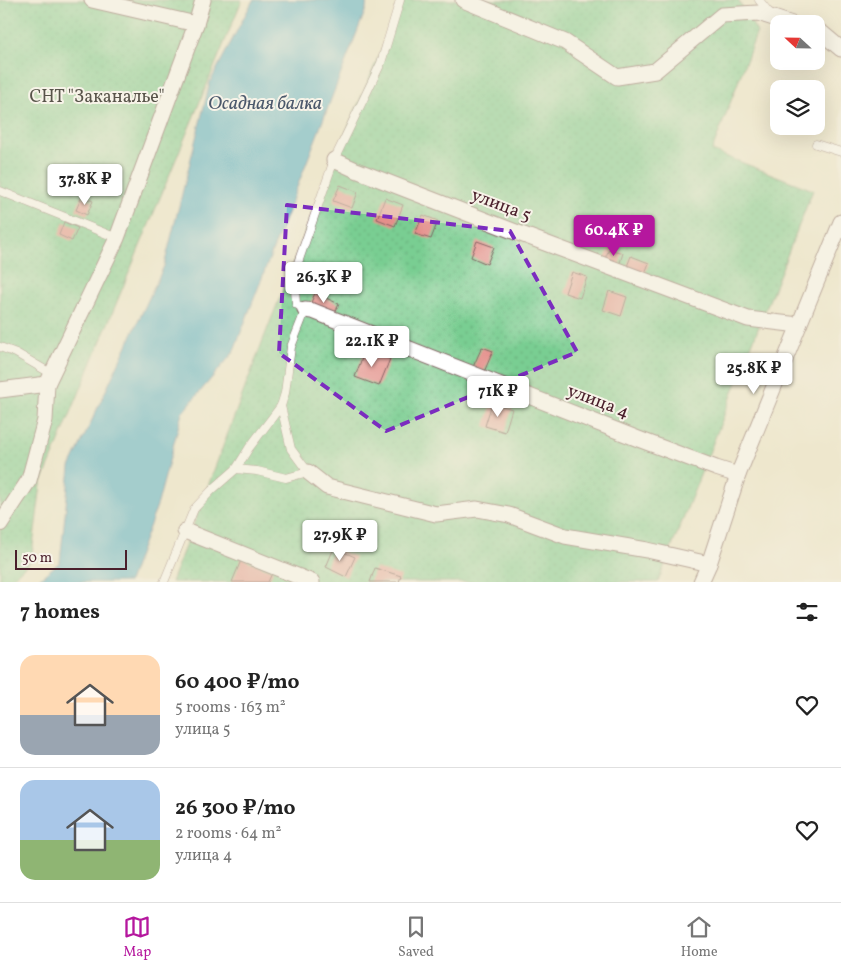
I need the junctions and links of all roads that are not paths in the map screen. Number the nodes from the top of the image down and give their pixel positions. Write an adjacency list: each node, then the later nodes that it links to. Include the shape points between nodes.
1 (92, 0): 8 (street)
2 (203, 0): 8 (street)
3 (400, 0): 13 (lane, via 381,62)
4 (463, 0): 7 (street, via 565,42 618,77 656,71 722,15 758,13)
5 (759, 0): 6 (lane)
6 (772, 15)
7 (770, 17)
8 (196, 24): 16 (street)
9 (825, 36): 10 (street)
10 (841, 49)
11 (816, 144): 12 (lane)
12 (841, 152)
13 (334, 160): 17 (lane, via 294,274 296,304); 18 (street, улица 5, via 748,319)
14 (0, 191): 16 (lane)
15 (841, 222): 18 (street)
16 (117, 238): 20 (street)
17 (305, 310): 22 (lane, via 291,347); 25 (street, улица 4)
18 (799, 325): 25 (street)
19 (0, 347): 20 (lane, via 16,353)
20 (49, 379): 21 (street); 26 (street, via 45,420 29,480)
21 (0, 390)
22 (281, 406): 23 (lane); 24 (lane, via 291,449)
23 (236, 469): 24 (lane, via 286,478); 27 (lane, via 194,509)
24 (308, 472): 28 (street, via 327,487 436,514 477,509 508,515 565,536)
25 (738, 475): 28 (street)
26 (0, 524)
27 (185, 531): 29 (lane); 30 (street)
28 (708, 564): 31 (street)
29 (164, 582)
30 (312, 582)
31 (701, 582)

